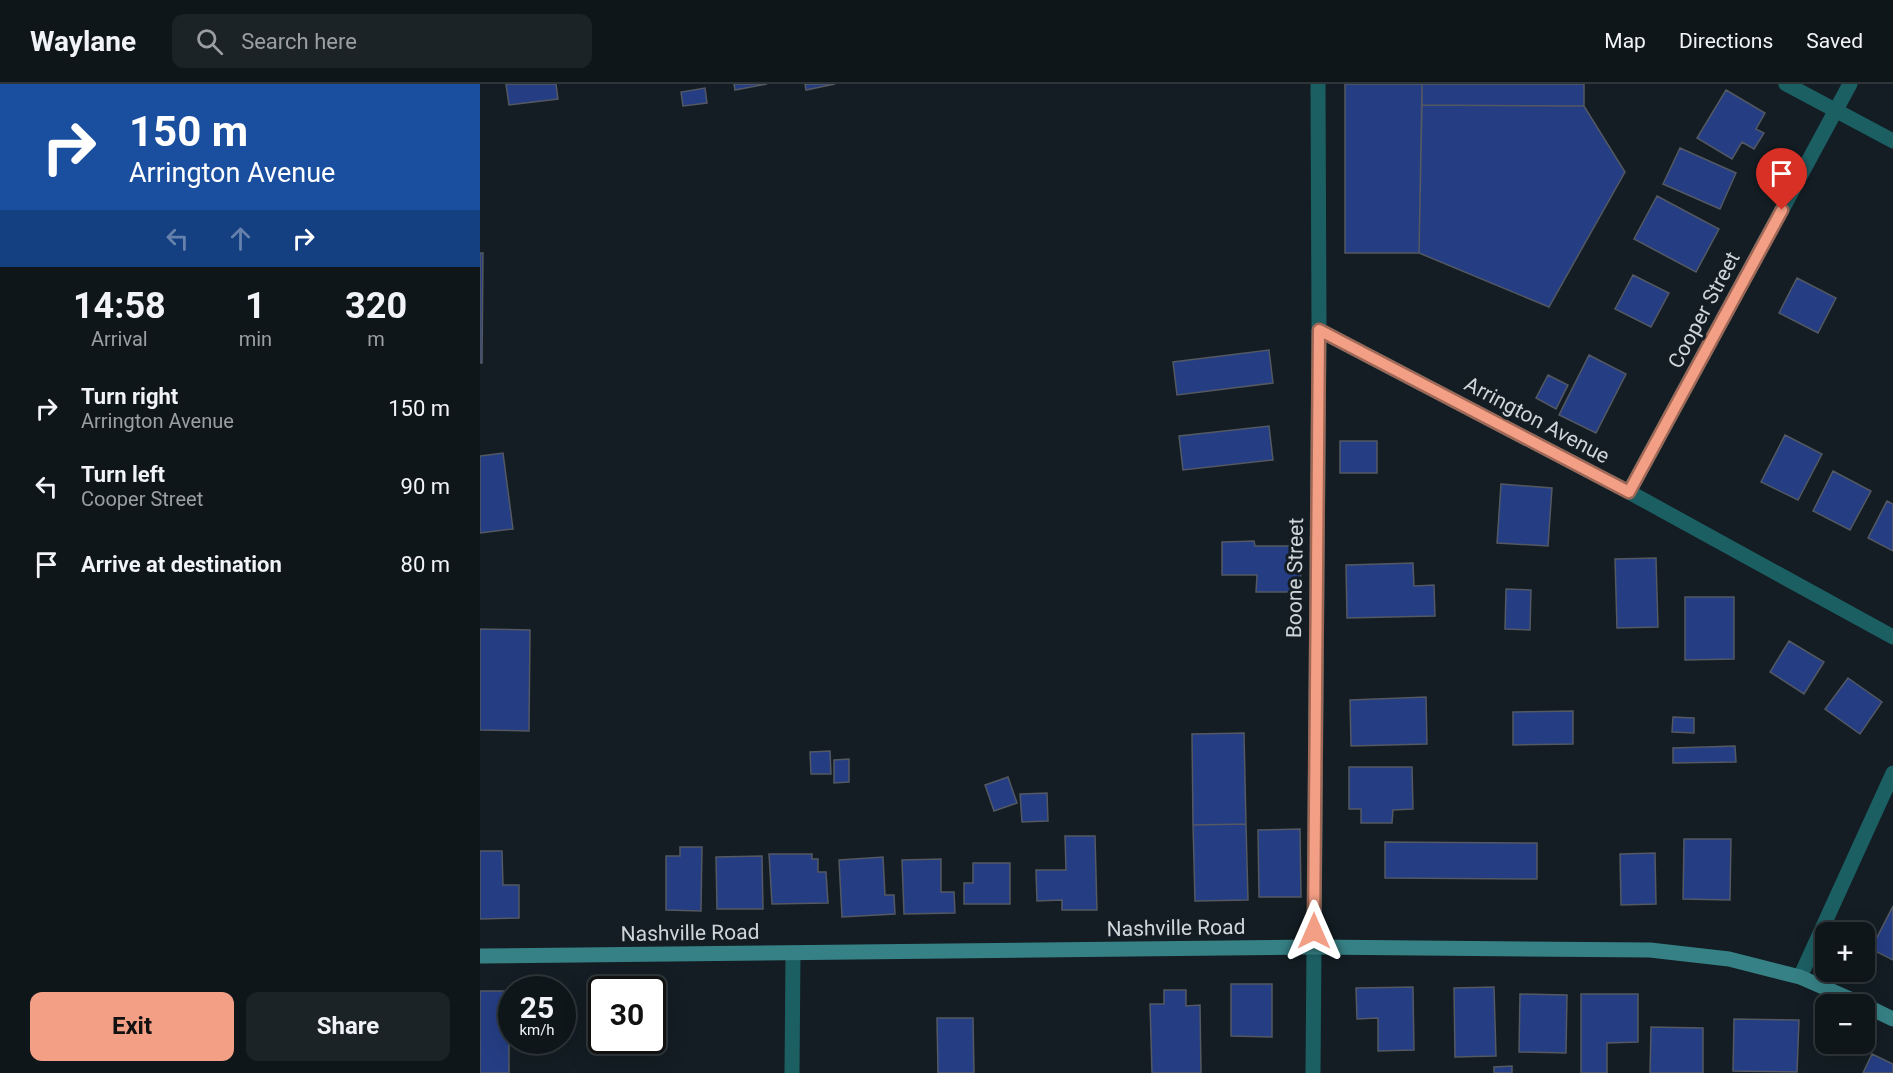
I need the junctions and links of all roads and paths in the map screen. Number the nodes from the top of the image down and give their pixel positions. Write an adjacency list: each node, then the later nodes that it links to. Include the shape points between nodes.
1 (1318, 84): 6 (street, Boone Street)
2 (1786, 84): 4 (street)
3 (1850, 84): 4 (street, Cooper Street)
4 (1836, 109): 5 (street); 7 (street, Cooper Street)
5 (1893, 141)
6 (1319, 330): 7 (street, Arrington Avenue); 10 (street, Boone Street)
7 (1629, 492): 8 (street, Arrington Avenue)
8 (1893, 637)
9 (1893, 773): 13 (street)
10 (1313, 947): 11 (main road, Nashville Road); 13 (main road, Nashville Road, via 1650,950 1729,959); 18 (street, Boone Street)
11 (793, 953): 12 (main road, Nashville Road); 17 (street)
12 (480, 956)
13 (1800, 976): 14 (main road, Nashville Road)
14 (1840, 994)
15 (1875, 1010): 16 (main road, Nashville Road)
16 (1893, 1019)
17 (792, 1073)
18 (1313, 1073)

